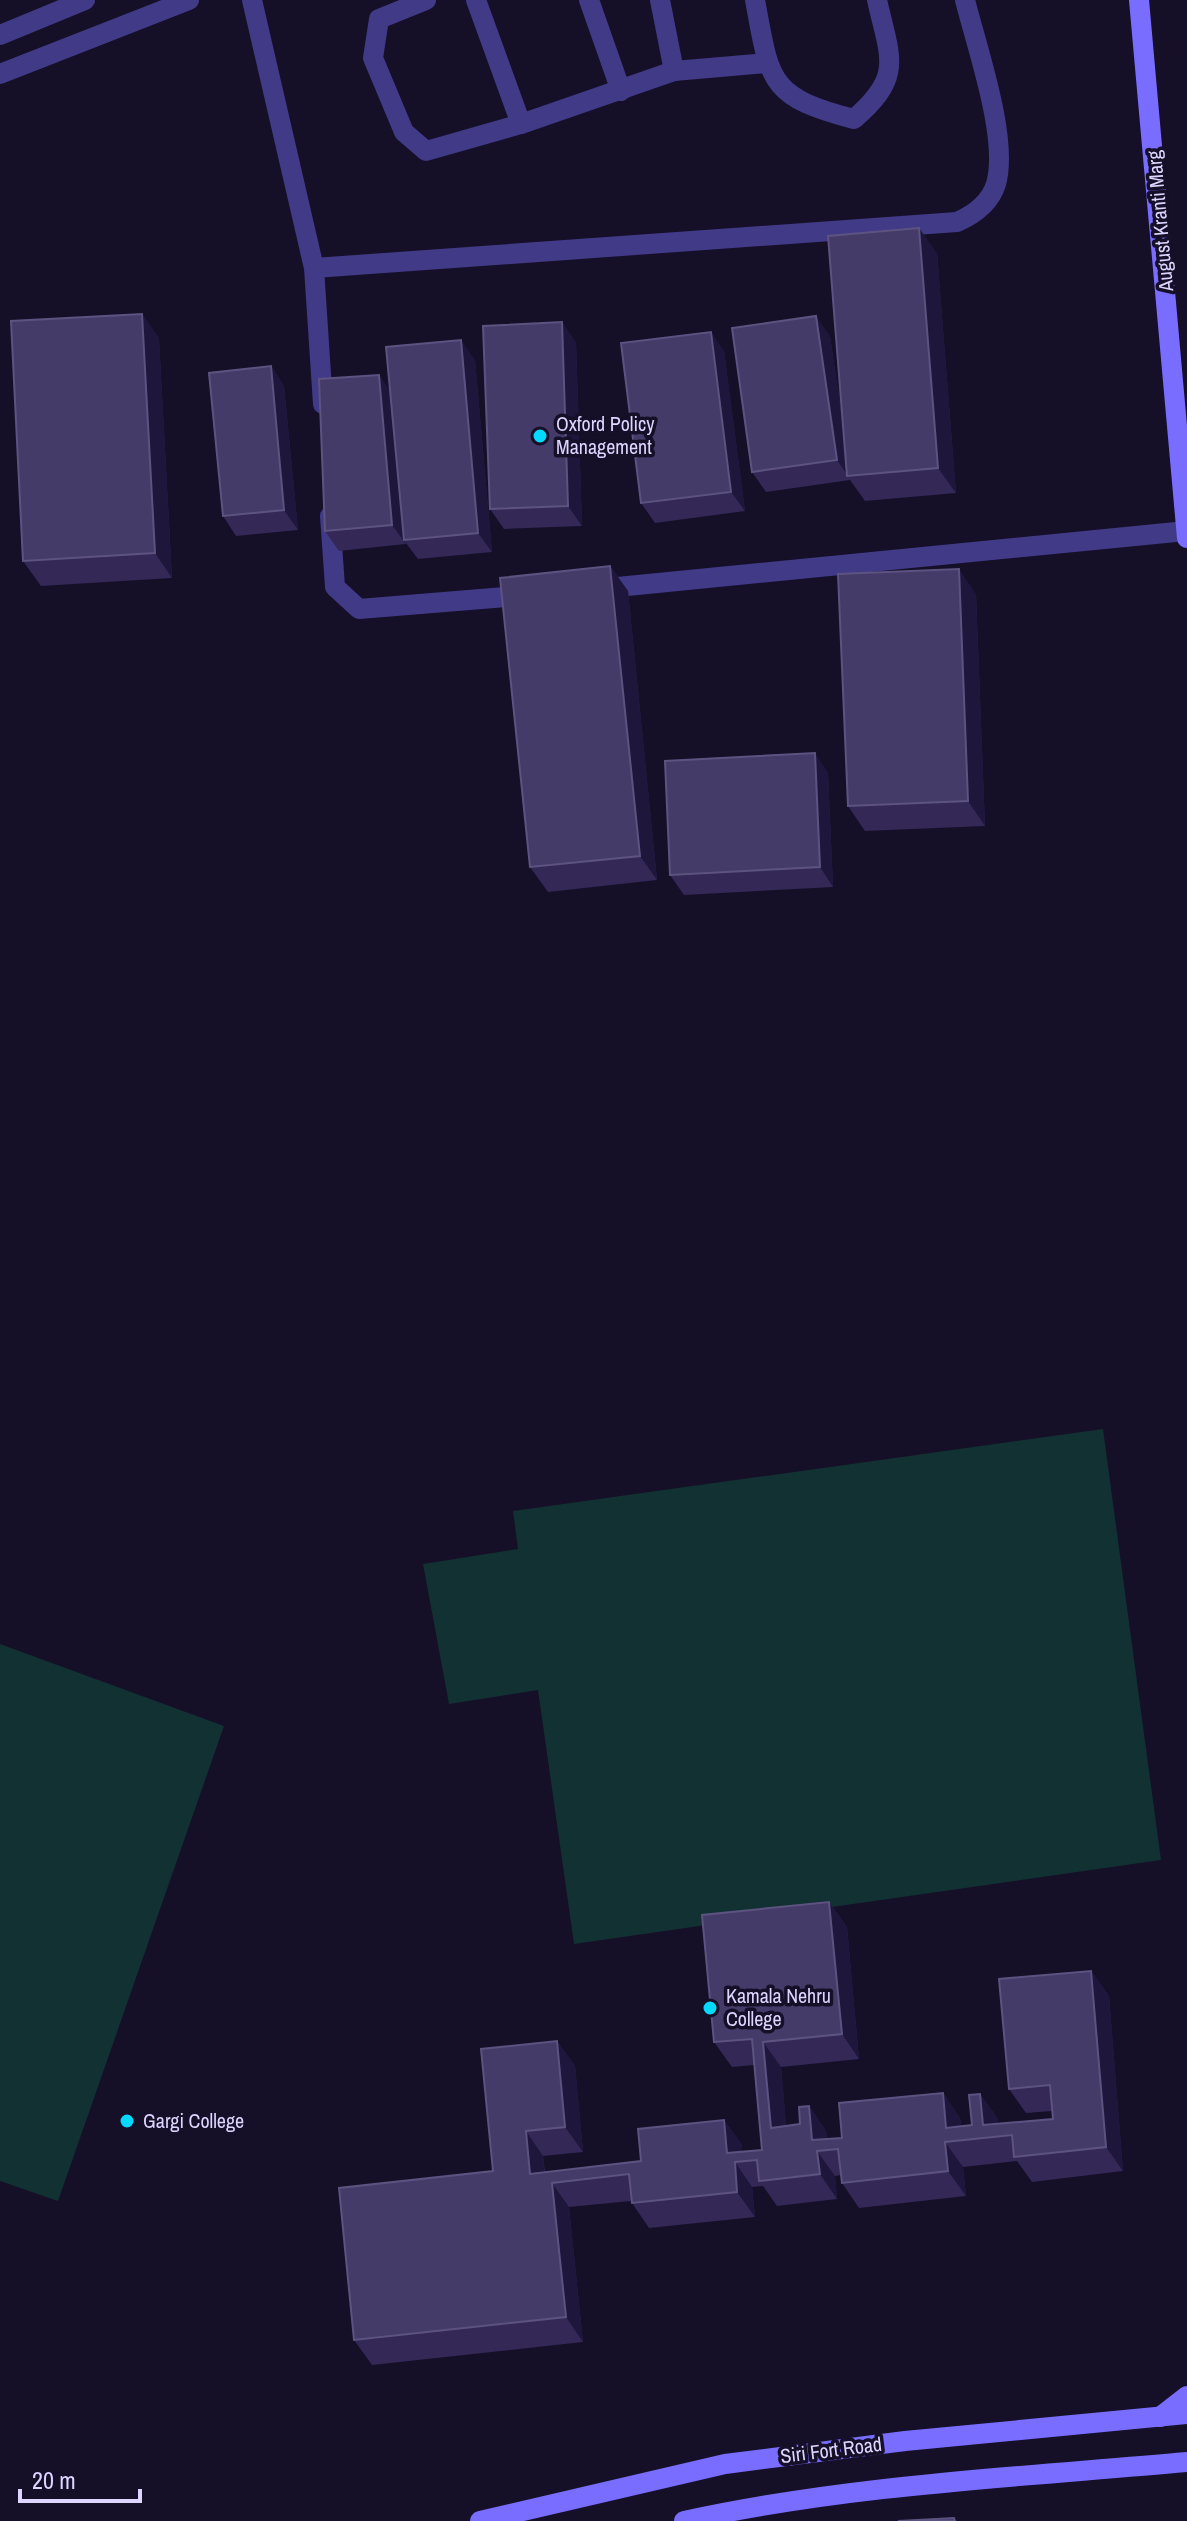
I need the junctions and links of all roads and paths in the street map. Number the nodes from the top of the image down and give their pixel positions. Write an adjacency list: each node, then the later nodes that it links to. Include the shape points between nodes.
1 (85, 0): 12 (street)
2 (189, 0): 15 (street)
3 (252, 0): 18 (street)
4 (426, 0): 17 (street, via 379,19 373,58 404,132 426,151)
5 (476, 0): 17 (street)
6 (589, 0): 16 (street)
7 (660, 0): 14 (street)
8 (755, 0): 13 (street)
9 (877, 0): 13 (street, via 891,62 880,96 854,119 819,110 776,85)
10 (965, 0): 18 (street, via 1000,147 995,187 976,213 957,222)
11 (1139, 0): 21 (street, August Kranti Marg)
12 (0, 35)
13 (767, 63): 14 (street)
14 (674, 71): 16 (street)
15 (0, 74)
16 (621, 91): 17 (street)
17 (521, 124)
18 (314, 268): 19 (street)
19 (324, 420)
20 (329, 496): 24 (street, via 335,587 359,609)
21 (1186, 531): 22 (street, August Kranti Marg); 23 (street)
22 (1187, 538)
23 (575, 591)
24 (543, 594)
25 (1187, 2396): 27 (street)
26 (1187, 2414): 27 (street, Siri Fort Road)
27 (1160, 2417): 30 (street, Siri Fort Road, via 725,2464)
28 (1187, 2462): 29 (street, via 907,2488)
29 (728, 2516): 31 (street)
30 (480, 2521)
31 (684, 2521)

